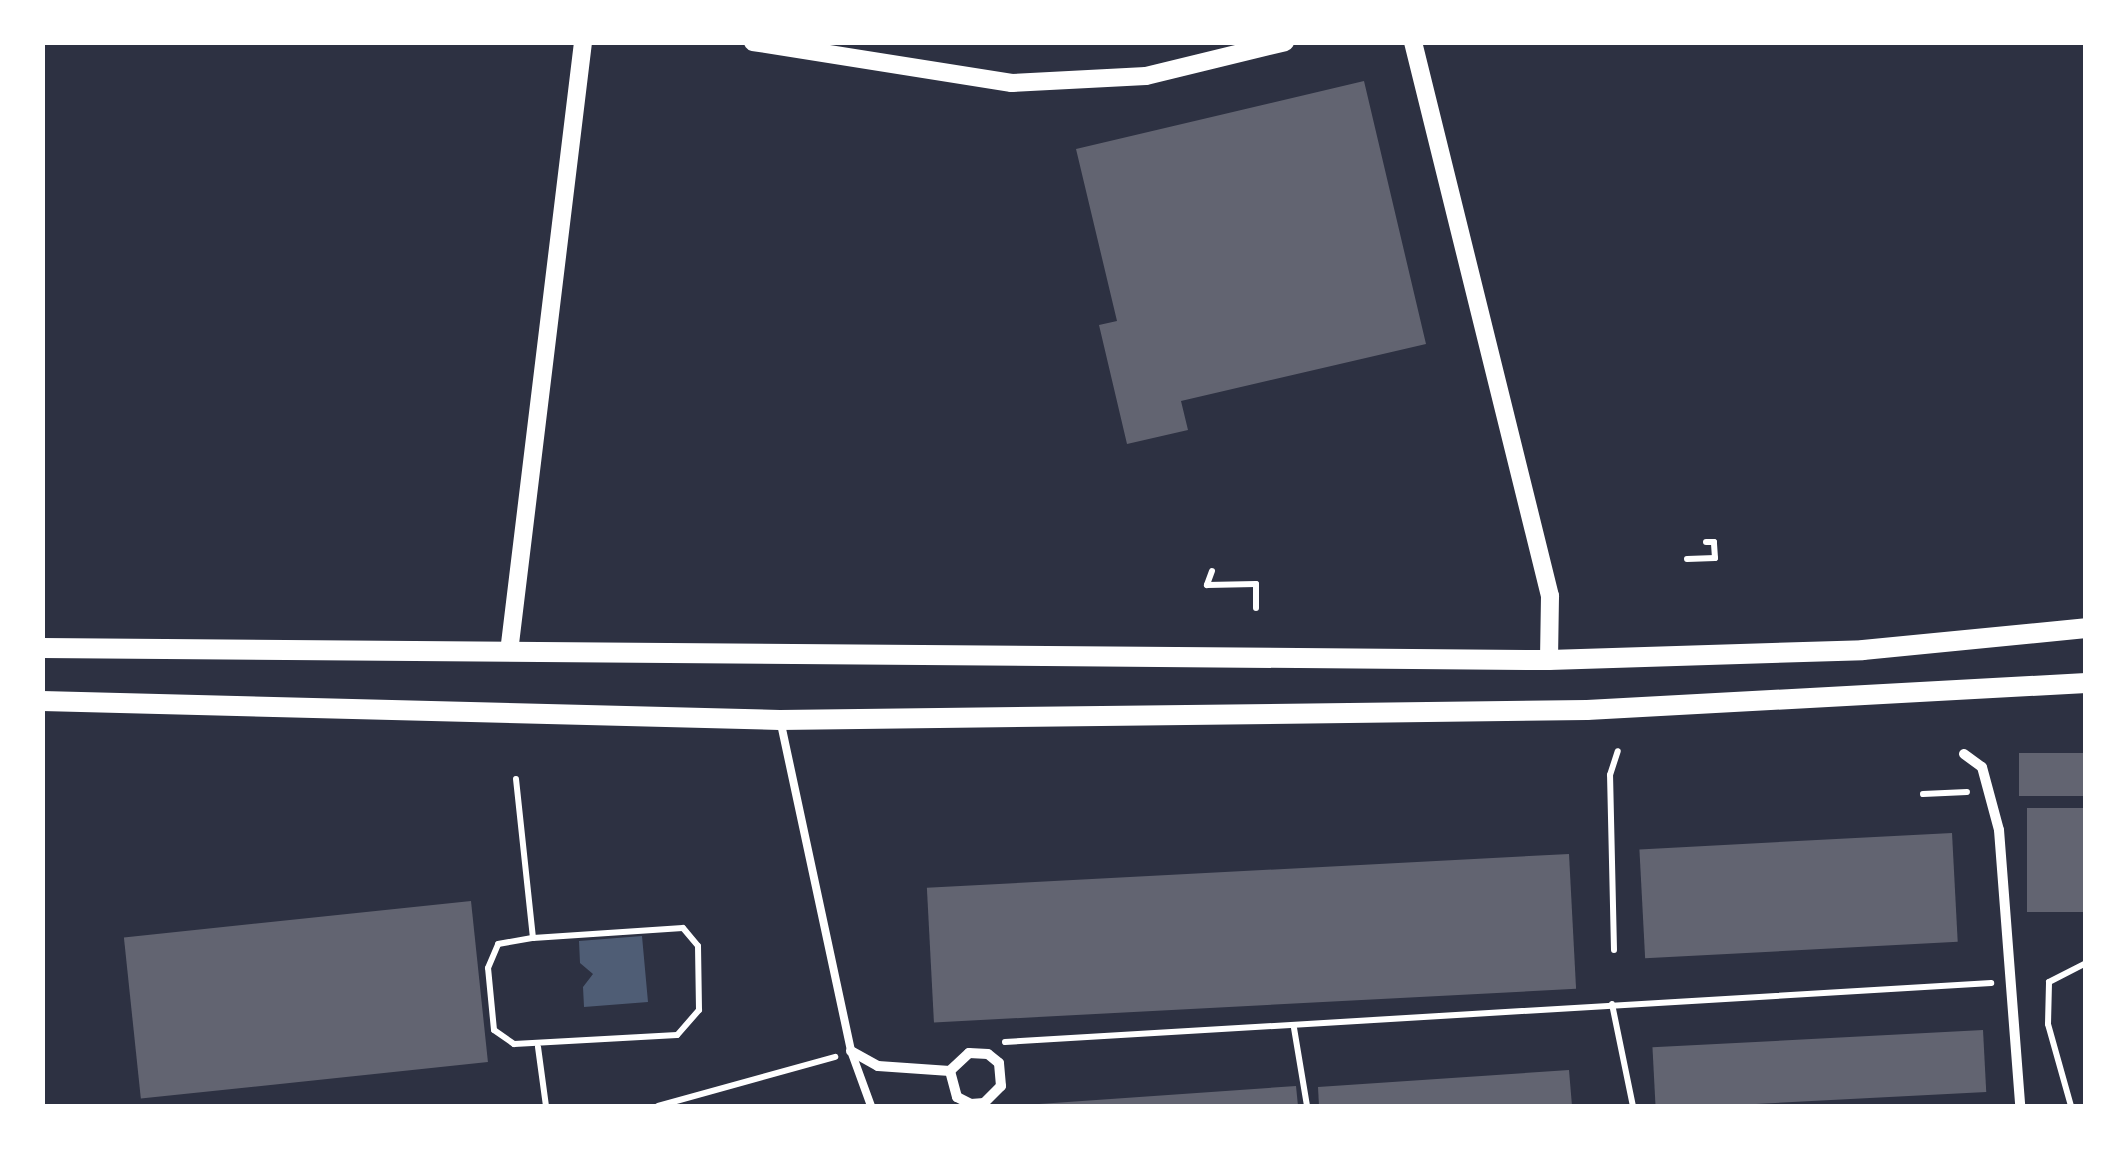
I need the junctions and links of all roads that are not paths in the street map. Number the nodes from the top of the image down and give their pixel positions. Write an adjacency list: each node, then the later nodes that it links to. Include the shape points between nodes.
1 (583, 42): 7 (street)
2 (753, 42): 3 (street, via 1012,83 1146,76)
3 (1286, 42)
4 (1413, 42): 8 (street, via 1550,596)
5 (2086, 628): 8 (main road, via 1864,650)
6 (42, 648): 7 (main road)
7 (509, 652): 8 (main road)
8 (1549, 660)
9 (2086, 683): 11 (main road, via 1587,710)
10 (42, 701): 11 (main road)
11 (780, 720): 13 (lane)
12 (1964, 754): 17 (street, via 1982,767 1999,830)
13 (851, 1051): 14 (street, via 878,1066); 16 (lane)
14 (950, 1071): 15 (street, via 957,1097); 15 (street, via 969,1053 999,1063 1002,1086)
15 (985, 1105)
16 (871, 1106)
17 (2020, 1106)

